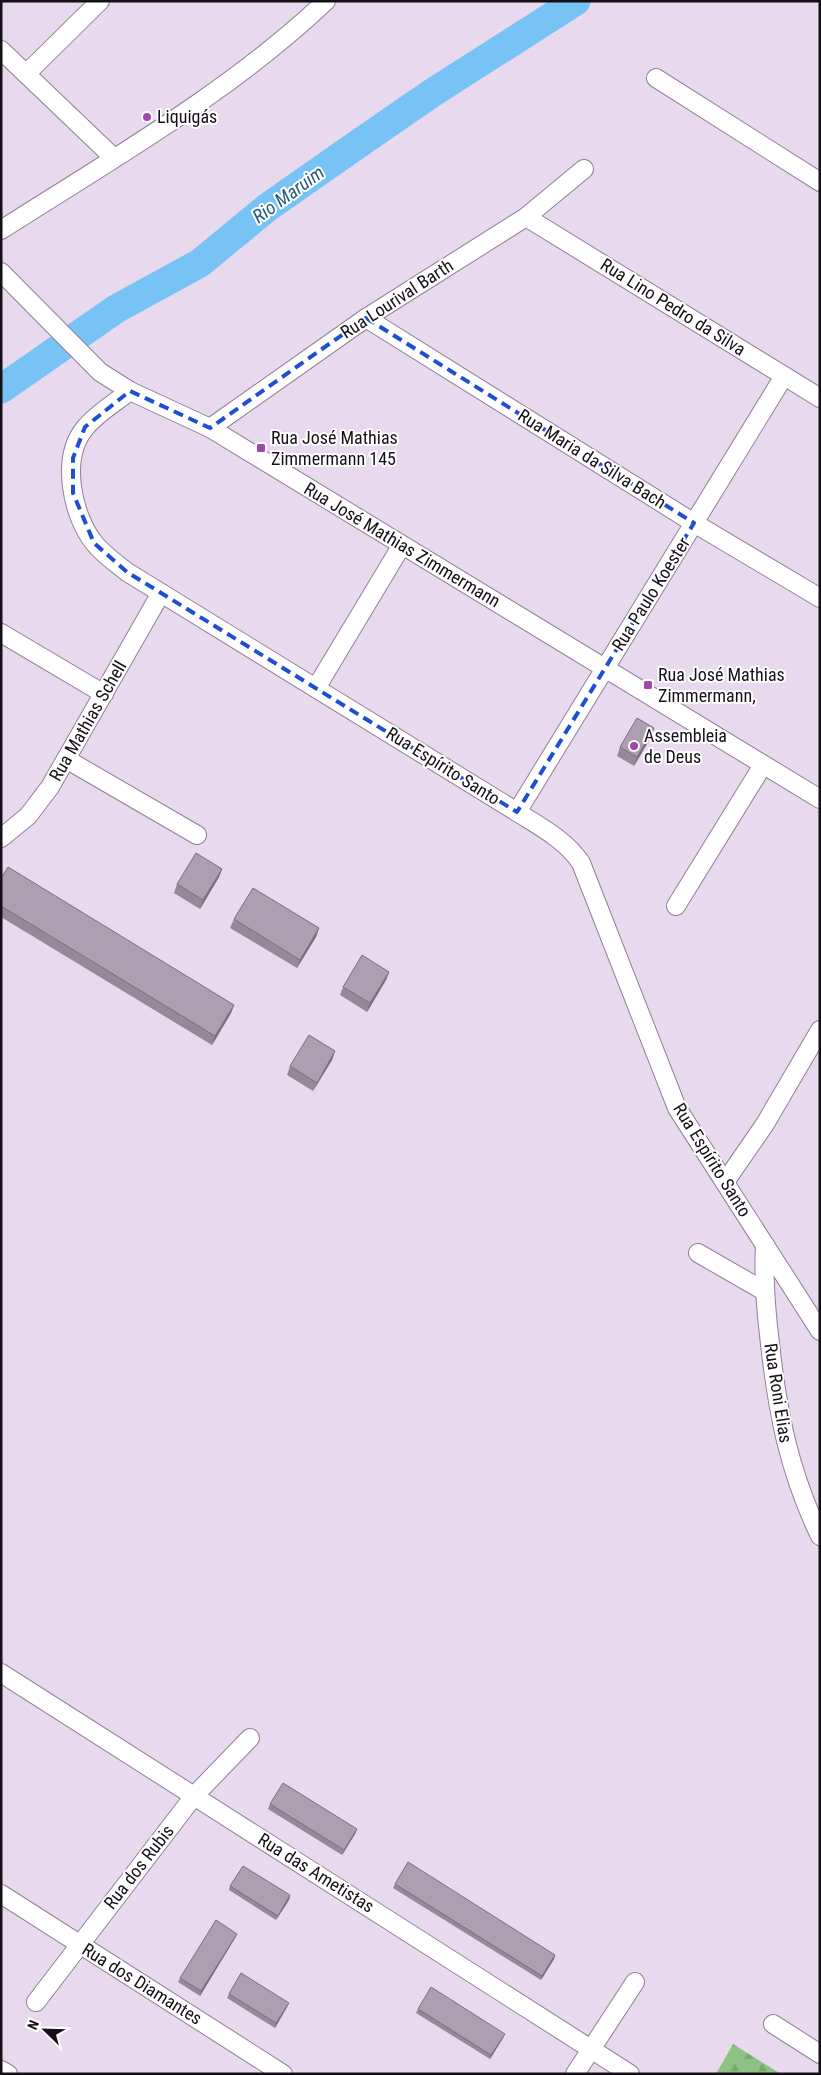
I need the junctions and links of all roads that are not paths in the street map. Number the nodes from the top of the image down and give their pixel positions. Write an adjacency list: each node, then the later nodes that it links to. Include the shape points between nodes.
1 (100, 1): 4 (street)
2 (326, 1): 6 (street, via 278,44 206,98)
3 (1, 50): 4 (street)
4 (26, 74): 6 (street)
5 (656, 78): 8 (street)
6 (114, 158): 10 (street)
7 (584, 169): 9 (street, Rua Lourival Barth)
8 (820, 182)
9 (526, 217): 12 (street, Rua Lourival Barth); 13 (street, Rua Lino Pedro da Silva)
10 (1, 230)
11 (1, 272): 14 (street, Rua José Mathias Zimmermann, via 100,372)
12 (366, 318): 16 (street, Rua Lourival Barth); 17 (street, Rua Maria da Silva Bach)
13 (784, 376): 15 (street, Rua Lino Pedro da Silva); 17 (street, Rua Paulo Koester)
14 (130, 391): 16 (street, Rua José Mathias Zimmermann); 19 (street, Rua Espírito Santo, via 85,427 73,458 73,493 78,512 94,543 127,572)
15 (820, 398)
16 (210, 428): 18 (street, Rua José Mathias Zimmermann)
17 (694, 523): 20 (street, Rua Maria da Silva Bach); 22 (street, Rua Paulo Koester)
18 (402, 545): 22 (street, Rua José Mathias Zimmermann); 23 (street)
19 (161, 593): 23 (street, Rua Espírito Santo); 24 (street, Rua Mathias Schell)
20 (820, 598)
21 (1, 632): 24 (street)
22 (605, 668): 26 (street, Rua José Mathias Zimmermann); 28 (street, Rua Paulo Koester)
23 (316, 688): 28 (street, Rua Espírito Santo)
24 (104, 694): 25 (street, Rua Mathias Schell)
25 (66, 759): 29 (street); 30 (street, Rua Mathias Schell, via 41,801)
26 (763, 765): 27 (street, Rua José Mathias Zimmermann); 31 (street)
27 (820, 799)
28 (517, 812): 33 (street, Rua Espírito Santo, via 566,845 581,863 677,1108)
29 (197, 835)
30 (1, 838)
31 (676, 906)
32 (820, 1030): 33 (street, via 765,1124)
33 (725, 1182): 34 (street, Rua Espírito Santo)
34 (765, 1245): 36 (street, Rua Roni Elias); 37 (street, Rua Espírito Santo)
35 (698, 1253): 36 (street)
36 (764, 1292): 38 (street, Rua Roni Elias, via 785,1443 805,1504)
37 (820, 1331)
38 (820, 1536)
39 (1, 1673): 41 (street, Rua das Ametistas)
40 (250, 1738): 41 (street, Rua dos Rubis)
41 (194, 1796): 43 (street, Rua dos Rubis); 47 (street, Rua das Ametistas)
42 (1, 1894): 43 (street, Rua dos Diamantes)
43 (80, 1944): 45 (street, Rua dos Rubis); 51 (street, Rua dos Diamantes)
44 (635, 1982): 47 (street)
45 (36, 2002)
46 (773, 2024): 48 (street)
47 (591, 2049): 52 (street); 53 (street, Rua das Ametistas)
48 (820, 2054)
49 (1, 2070): 50 (street)
50 (8, 2074)
51 (284, 2074)
52 (575, 2074)
53 (630, 2074)

